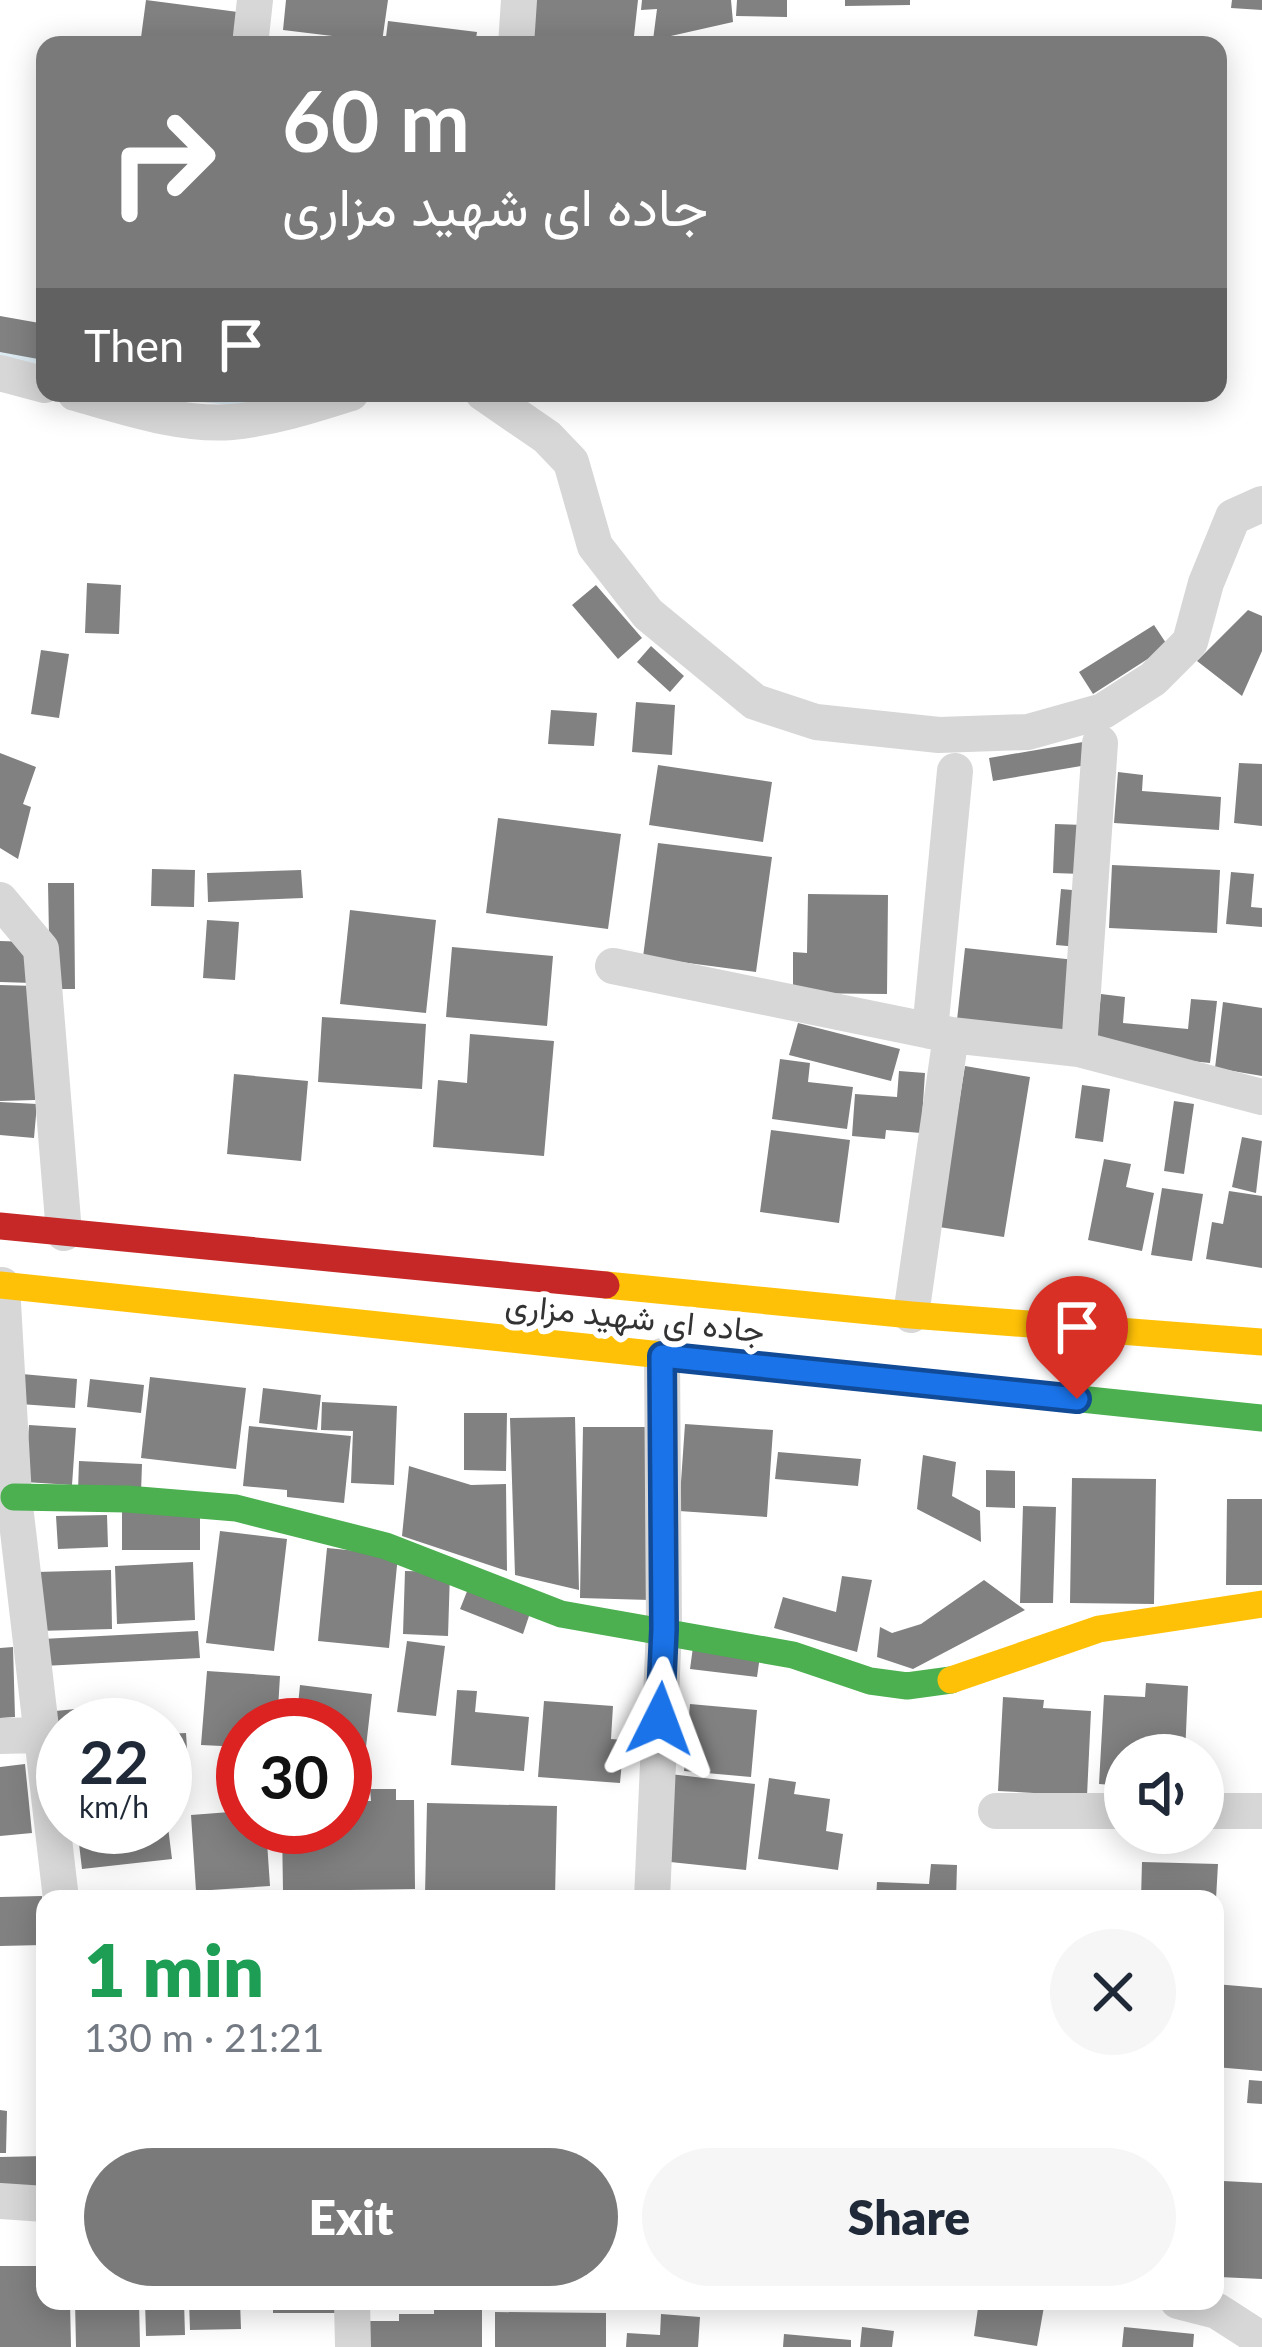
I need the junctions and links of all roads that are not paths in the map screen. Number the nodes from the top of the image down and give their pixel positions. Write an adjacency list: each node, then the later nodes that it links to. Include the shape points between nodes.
1 (255, 0): 3 (street)
2 (519, 0): 4 (street)
3 (251, 36)
4 (517, 36)
5 (0, 373): 6 (street)
6 (36, 383)
7 (109, 402): 8 (street, via 230,422)
8 (322, 402)
9 (496, 402): 10 (street, via 571,462 596,546 648,614 755,702 816,722 939,735 1028,731 1103,711 1190,642 1233,518)
10 (1262, 504)
11 (1100, 743): 16 (street)
12 (955, 771): 15 (street)
13 (0, 900): 19 (street, via 41,949)
14 (613, 966): 15 (street)
15 (940, 1033): 16 (street); 21 (street)
16 (1079, 1049): 17 (street)
17 (1262, 1097)
18 (0, 1226): 19 (main road, جاده ای شهید مزاری)
19 (64, 1233): 21 (main road, جاده ای شهید مزاری)
20 (1, 1285): 23 (main road, جاده ای شهید مزاری); 25 (street)
21 (911, 1315): 22 (main road, جاده ای شهید مزاری)
22 (1262, 1342)
23 (662, 1356): 24 (main road, جاده ای شهید مزاری); 27 (street)
24 (1262, 1418)
25 (14, 1497): 27 (main road, via 236,1508 386,1546 561,1615); 28 (street)
26 (1262, 1604): 27 (main road, via 1099,1629 956,1679 907,1686)
27 (664, 1629): 37 (street)
28 (37, 1698)
29 (36, 1735): 30 (street)
30 (0, 1736)
31 (996, 1811): 32 (street)
32 (1104, 1811)
33 (1224, 1811): 34 (street)
34 (1262, 1811)
35 (56, 1854): 36 (street)
36 (60, 1890)
37 (652, 1890)
38 (0, 2201): 39 (street)
39 (36, 2203)
40 (352, 2310): 43 (street)
41 (1213, 2310): 42 (street)
42 (1262, 2340)
43 (353, 2347)

